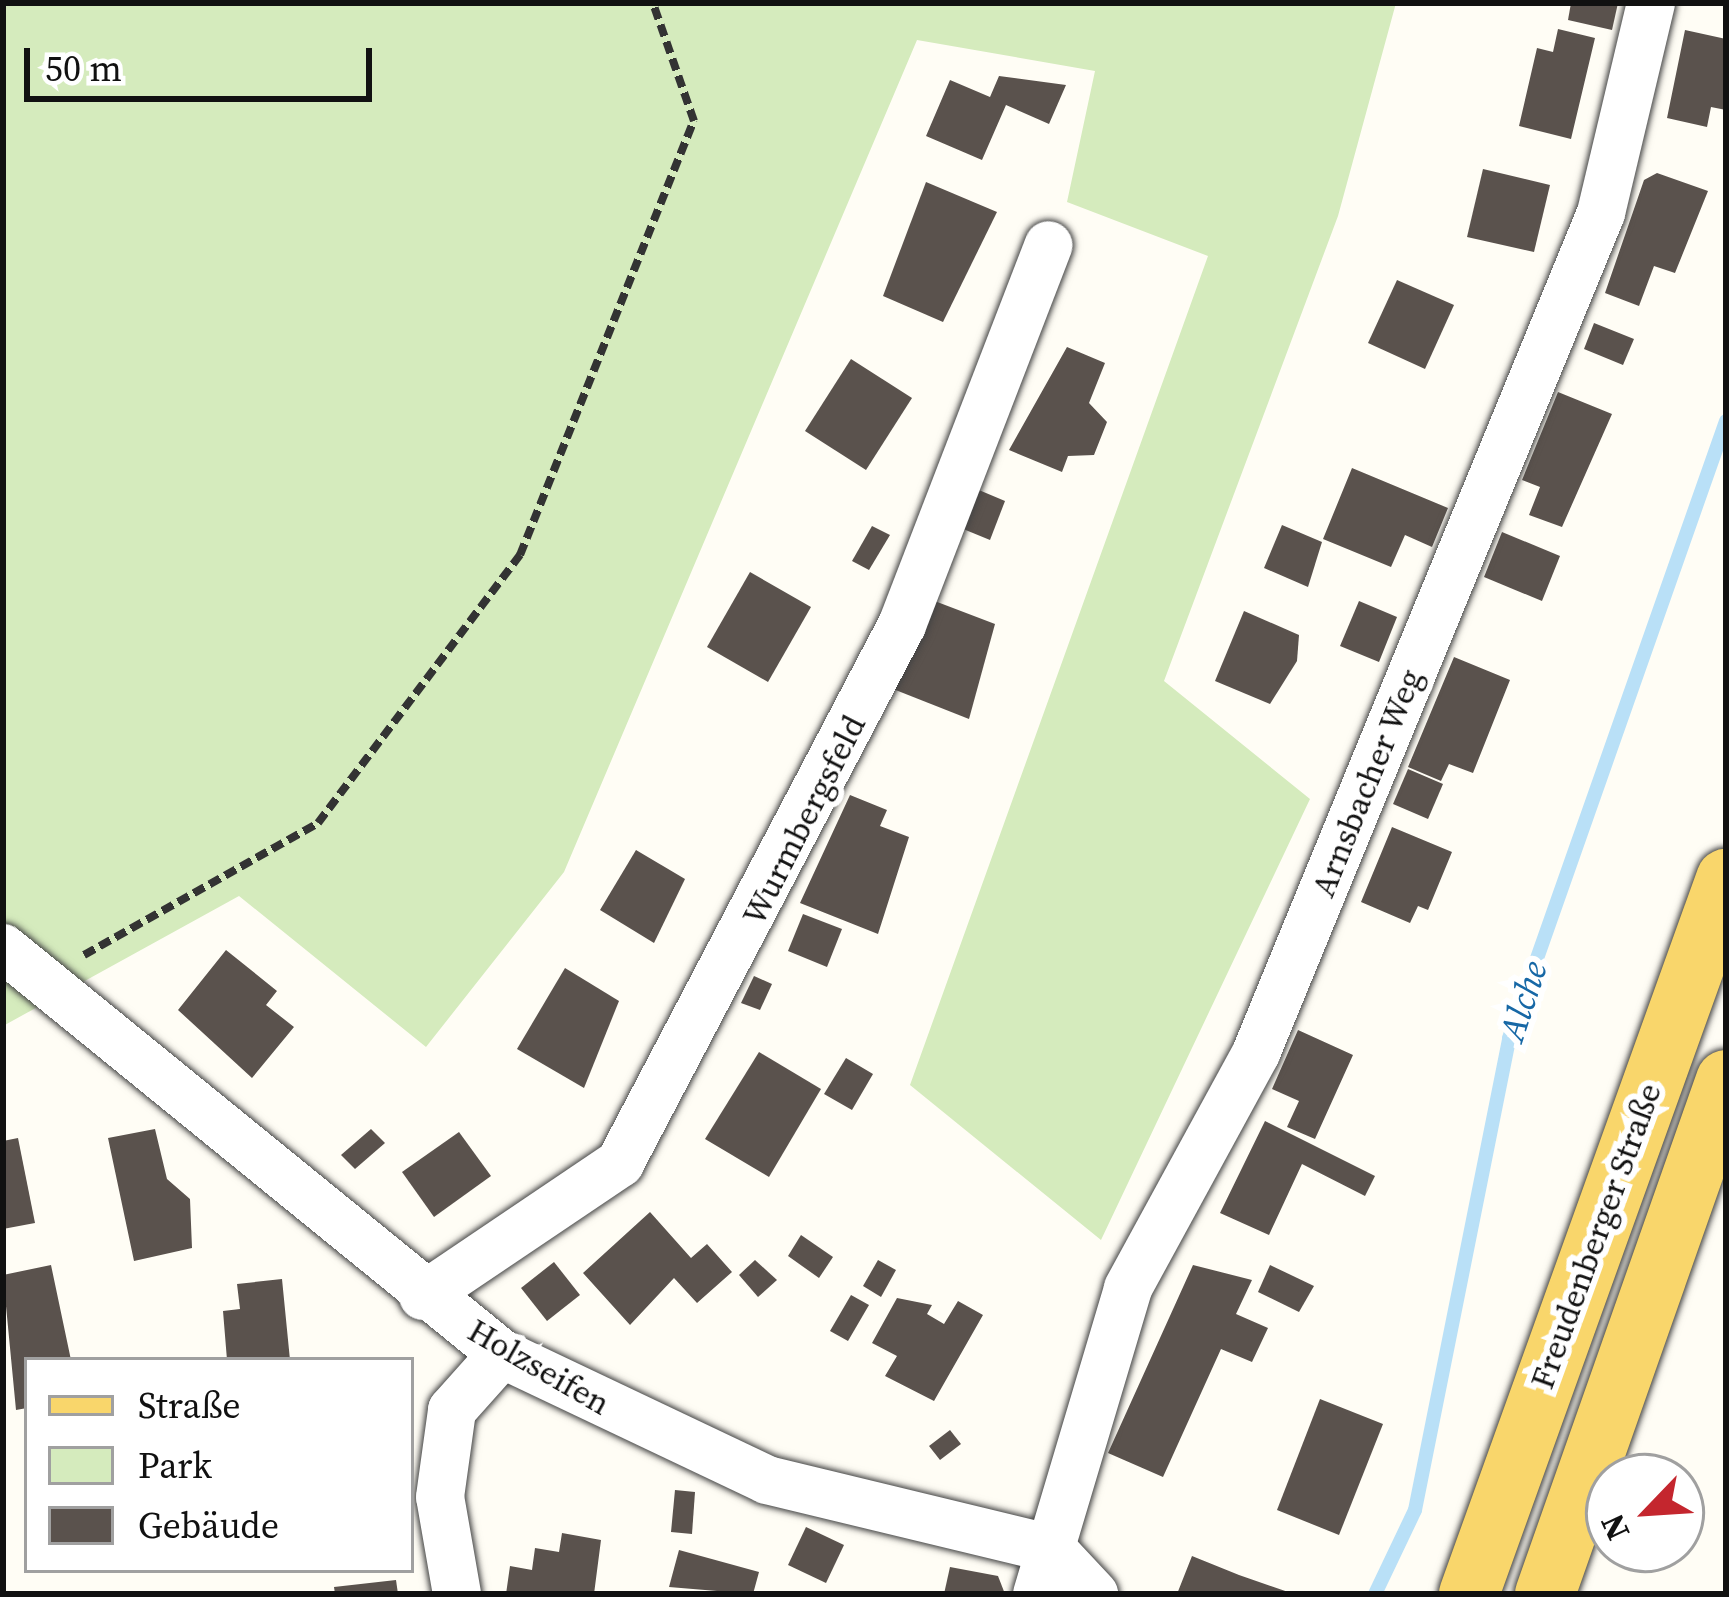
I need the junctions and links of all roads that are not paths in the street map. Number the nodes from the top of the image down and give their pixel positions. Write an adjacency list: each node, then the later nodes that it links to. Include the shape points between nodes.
1 (1651, 3): 8 (street, Arnsbacher Weg, via 1601,213 1256,1053 1128,1288)
2 (1049, 245): 6 (street, Wurmbergsfeld, via 902,625 620,1163)
3 (1726, 879): 11 (main road, Freudenberger Straße)
4 (3, 948): 6 (street, Holzseifen)
5 (1726, 1080): 12 (main road, Freudenberger Straße)
6 (423, 1296): 7 (street, Holzseifen)
7 (502, 1354): 8 (street, Holzseifen, via 767,1480); 9 (street, via 452,1410 440,1497)
8 (1044, 1572): 10 (street)
9 (457, 1594)
10 (1094, 1594)
11 (1469, 1594)
12 (1545, 1594)

